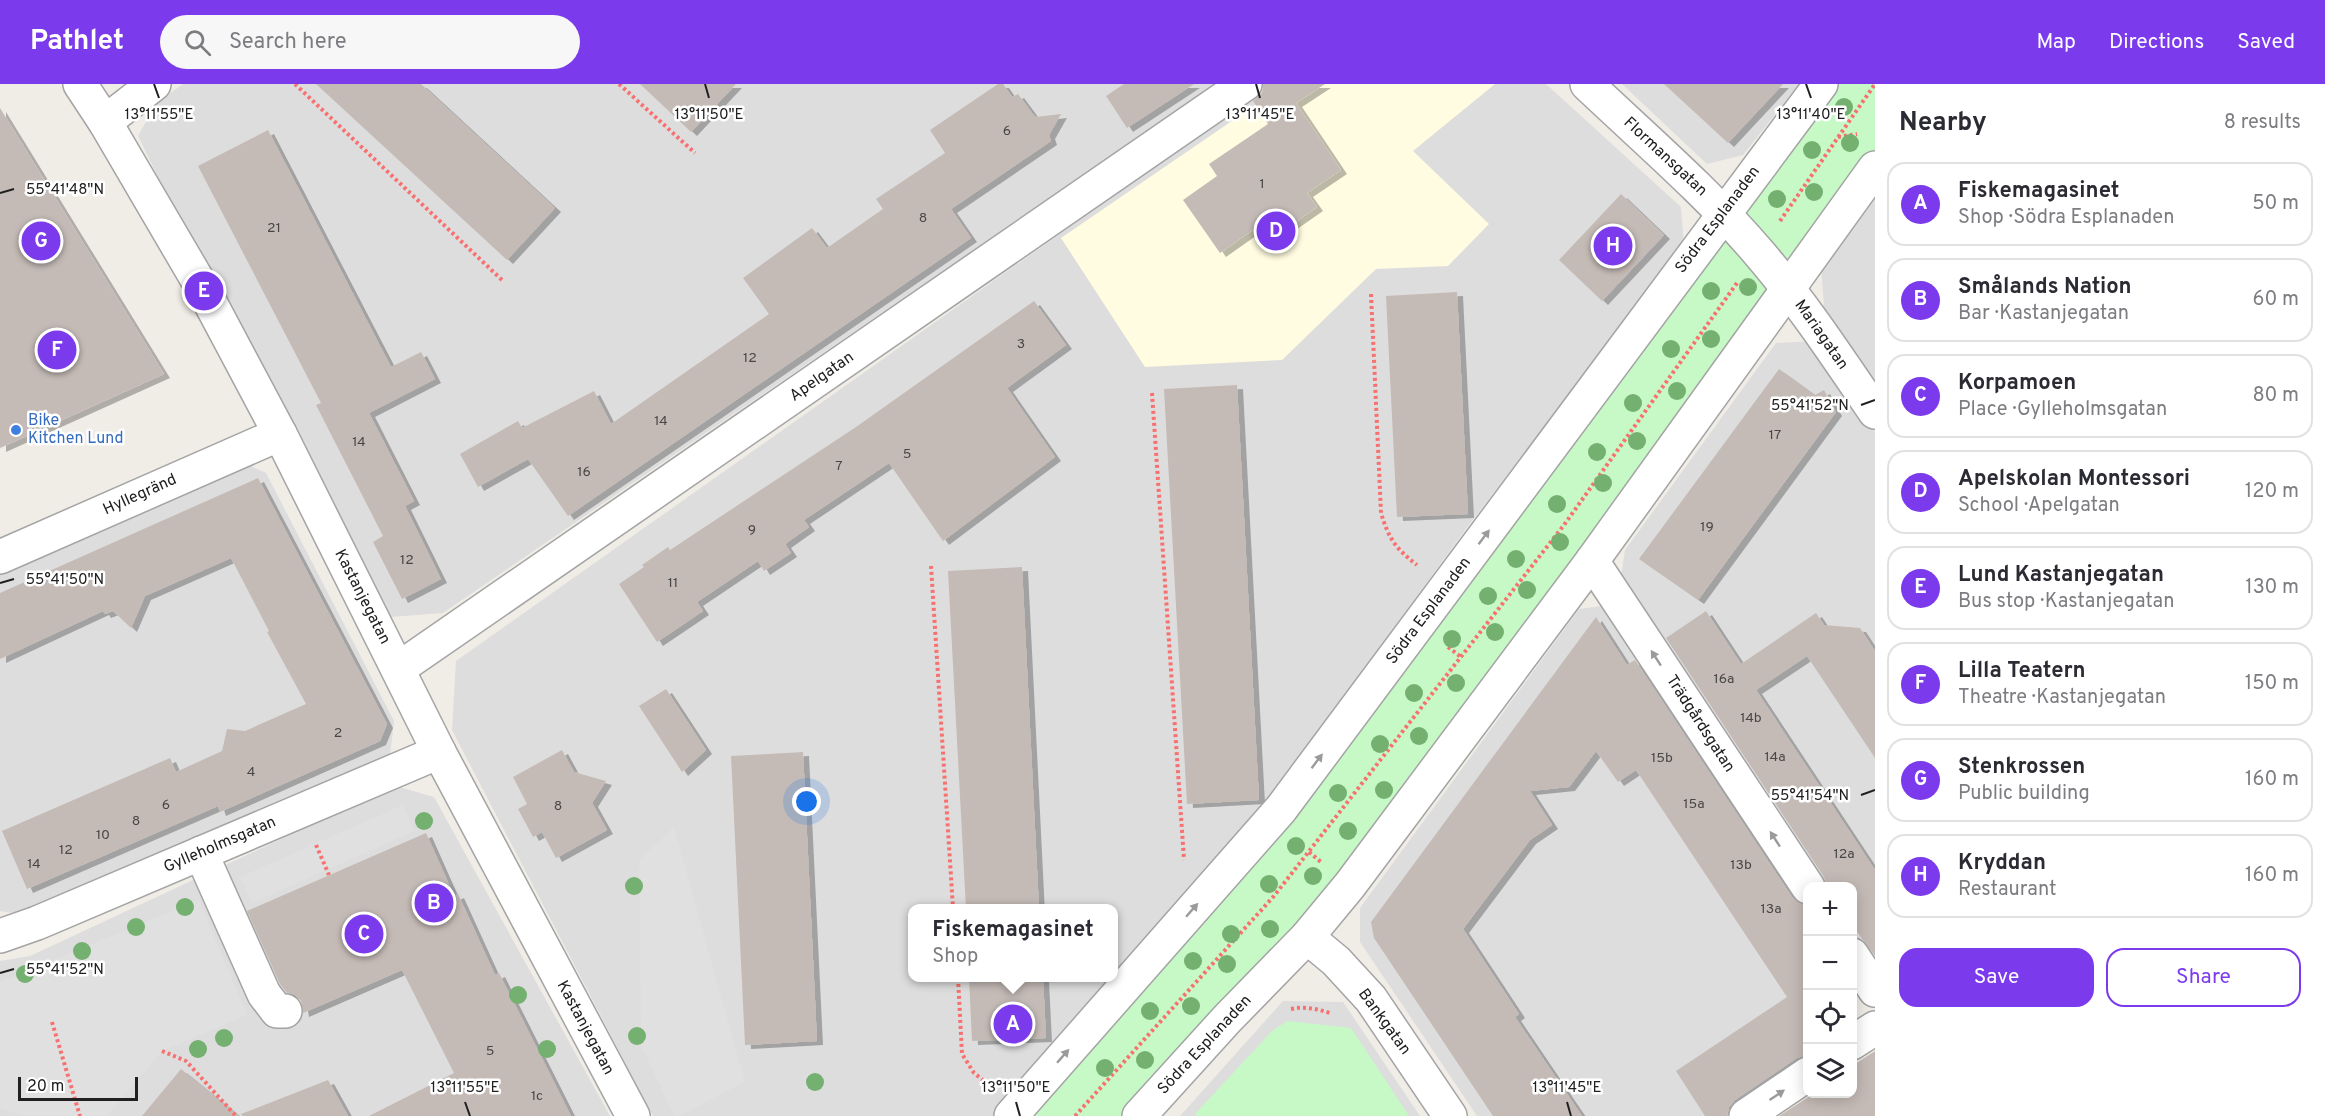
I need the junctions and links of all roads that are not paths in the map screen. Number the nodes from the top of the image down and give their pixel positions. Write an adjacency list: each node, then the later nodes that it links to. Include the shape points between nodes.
1 (80, 84): 6 (street, Kastanjegatan)
2 (154, 84): 6 (street)
3 (1245, 84): 14 (street, Apelgatan)
4 (1587, 84): 8 (street, Flormansgatan)
5 (1821, 84): 8 (street, Södra Esplanaden)
6 (105, 122): 11 (street, Kastanjegatan, via 204,291)
7 (1875, 168): 9 (street, Södra Esplanaden)
8 (1723, 213): 9 (street, Flormansgatan); 26 (street, Södra Esplanaden, one-way to 8, via 1281,809)
9 (1788, 287): 10 (street, Mariagatan); 13 (street, Södra Esplanaden)
10 (1875, 412)
11 (280, 434): 12 (street, Hyllegränd); 14 (street, Kastanjegatan)
12 (0, 557)
13 (1592, 561): 17 (street, Trädgårdsgatan, one-way to 13); 19 (street, Södra Esplanaden)
14 (398, 669): 15 (street, Kastanjegatan)
15 (439, 752): 16 (street, Gylleholmsgatan); 27 (street, Kastanjegatan)
16 (201, 853): 18 (street, Gylleholmsgatan); 22 (street, via 264,994 277,1011)
17 (1805, 882)
18 (0, 936)
19 (1308, 937): 28 (street, Södra Esplanaden); 29 (street, Bankgatan, via 1371,999)
20 (1857, 963): 21 (street)
21 (1875, 990)
22 (285, 1011)
23 (1875, 1028): 24 (street)
24 (1857, 1040)
25 (1803, 1077): 30 (street, one-way to 25)
26 (1014, 1112)
27 (633, 1116)
28 (1139, 1116)
29 (1450, 1116)
30 (1746, 1116)

